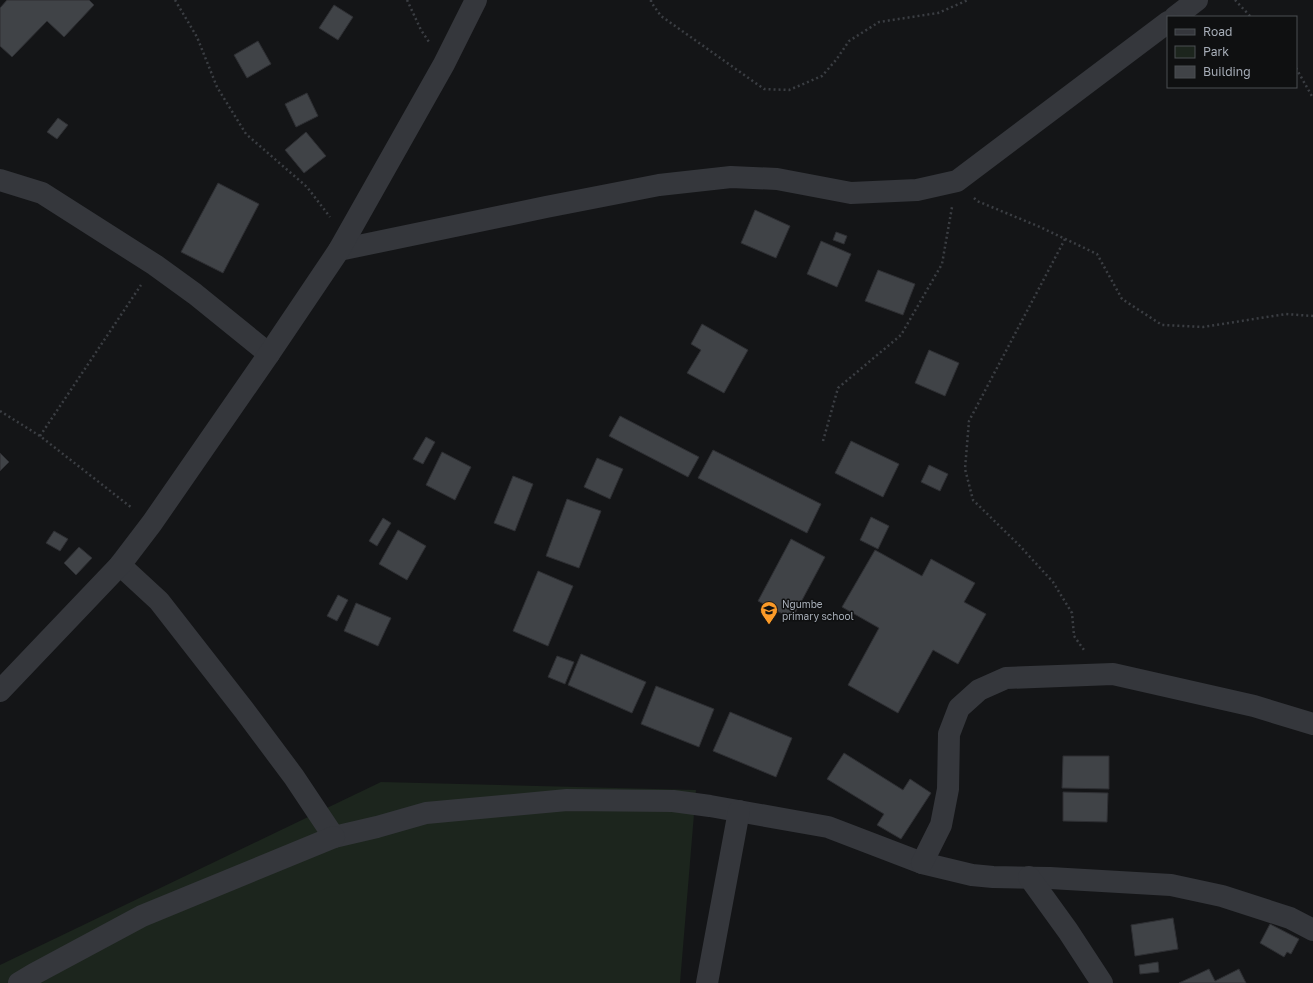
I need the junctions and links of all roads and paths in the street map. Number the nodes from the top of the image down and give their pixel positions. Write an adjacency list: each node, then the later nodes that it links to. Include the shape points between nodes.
1 (175, 0): 17 (path, via 197,37 217,87 246,134 307,187)
2 (407, 0): 11 (path)
3 (476, 0): 17 (street, via 444,64)
4 (651, 0): 5 (path, via 661,16 764,89 789,90 822,76 849,41 879,22 938,13)
5 (968, 0)
6 (1197, 0): 8 (street)
7 (1235, 0): 9 (path)
8 (1176, 16)
9 (1250, 16)
10 (1167, 23): 15 (street)
11 (421, 30)
12 (1297, 70): 13 (path)
13 (1313, 98)
14 (0, 180): 18 (street, via 42,192)
15 (957, 181): 16 (path, via 977,201); 17 (street, via 917,190 851,193 777,179 731,177 659,185); 23 (path, via 942,264 900,335 838,388)
16 (1065, 239): 19 (path, via 1097,254 1122,299 1162,325 1203,328 1286,314); 26 (path, via 969,421 965,469 973,500 1054,582 1072,613 1074,636 1088,655)
17 (343, 244): 20 (street)
18 (155, 265): 20 (street); 22 (path)
19 (1313, 316)
20 (269, 354): 24 (street)
21 (0, 411): 22 (path)
22 (40, 436): 24 (path)
23 (823, 441)
24 (152, 523): 25 (street)
25 (120, 565): 27 (street); 30 (street, via 164,607 294,777)
26 (1113, 674): 28 (street, via 1254,706); 31 (street, via 1006,678 979,690 959,708 949,734 948,789 941,825)
27 (0, 691)
28 (1313, 724)
29 (739, 811): 30 (street, via 672,801 567,800 426,814); 31 (street, via 828,827); 35 (street)
30 (334, 837): 34 (street, via 142,916)
31 (922, 863): 32 (street, via 972,875)
32 (1029, 877): 33 (street, via 1170,884 1222,896 1290,918); 36 (street)
33 (1313, 930)
34 (19, 983)
35 (707, 983)
36 (1102, 983)

